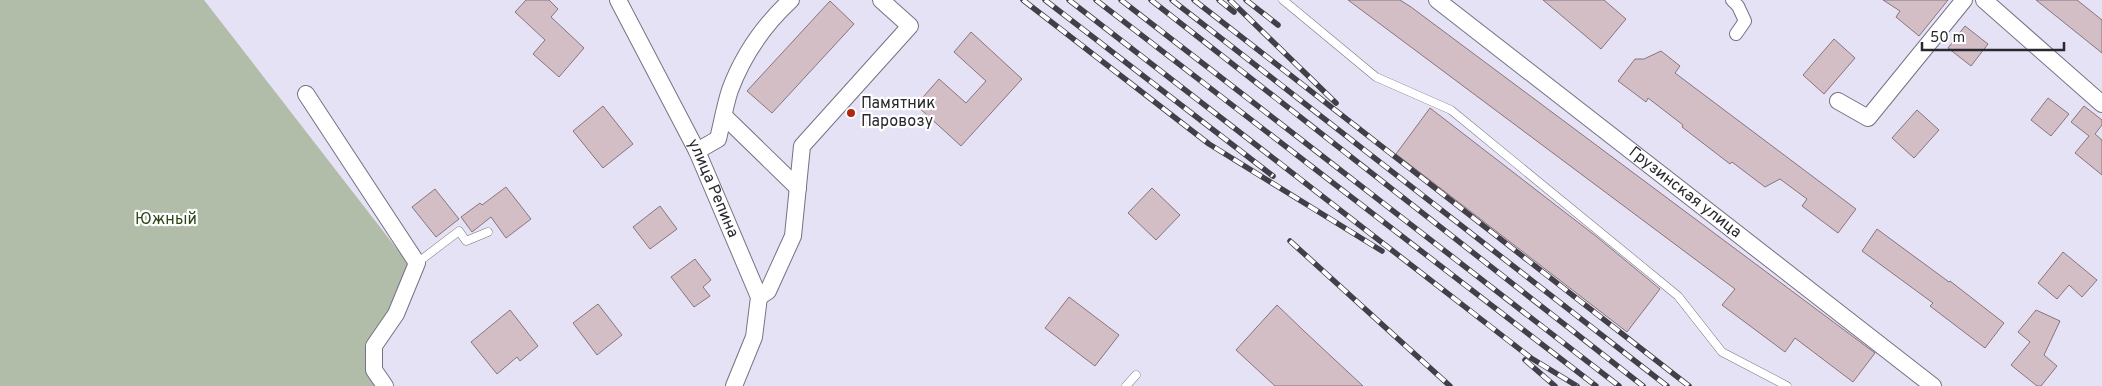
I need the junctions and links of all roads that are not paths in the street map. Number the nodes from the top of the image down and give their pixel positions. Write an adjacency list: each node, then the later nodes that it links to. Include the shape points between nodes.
1 (618, 0): 14 (street, улица Репина)
2 (791, 0): 13 (street, via 766,26 746,56 730,91)
3 (881, 0): 15 (street, via 910,26 802,146)
4 (1283, 0): 23 (lane, via 1376,77 1451,110 1678,296 1722,352)
5 (1436, 0): 24 (street, Грузинская улица)
6 (1732, 0): 9 (street, via 1745,21)
7 (1964, 0): 11 (street, via 1868,118)
8 (1984, 0): 12 (street)
9 (1736, 34)
10 (306, 94): 17 (street)
11 (1838, 101)
12 (2102, 104)
13 (724, 116): 14 (street, via 718,139); 15 (street)
14 (697, 151): 18 (street, улица Репина)
15 (798, 188): 18 (street, via 793,236 768,291)
16 (488, 232): 17 (lane, via 466,241 459,232)
17 (417, 263): 20 (street, via 396,314 374,346 374,370)
18 (758, 297): 21 (street, улица Репина, via 754,337)
19 (1136, 375): 22 (lane)
20 (385, 386)
21 (734, 386)
22 (1126, 386)
23 (1787, 386)
24 (1933, 386)

